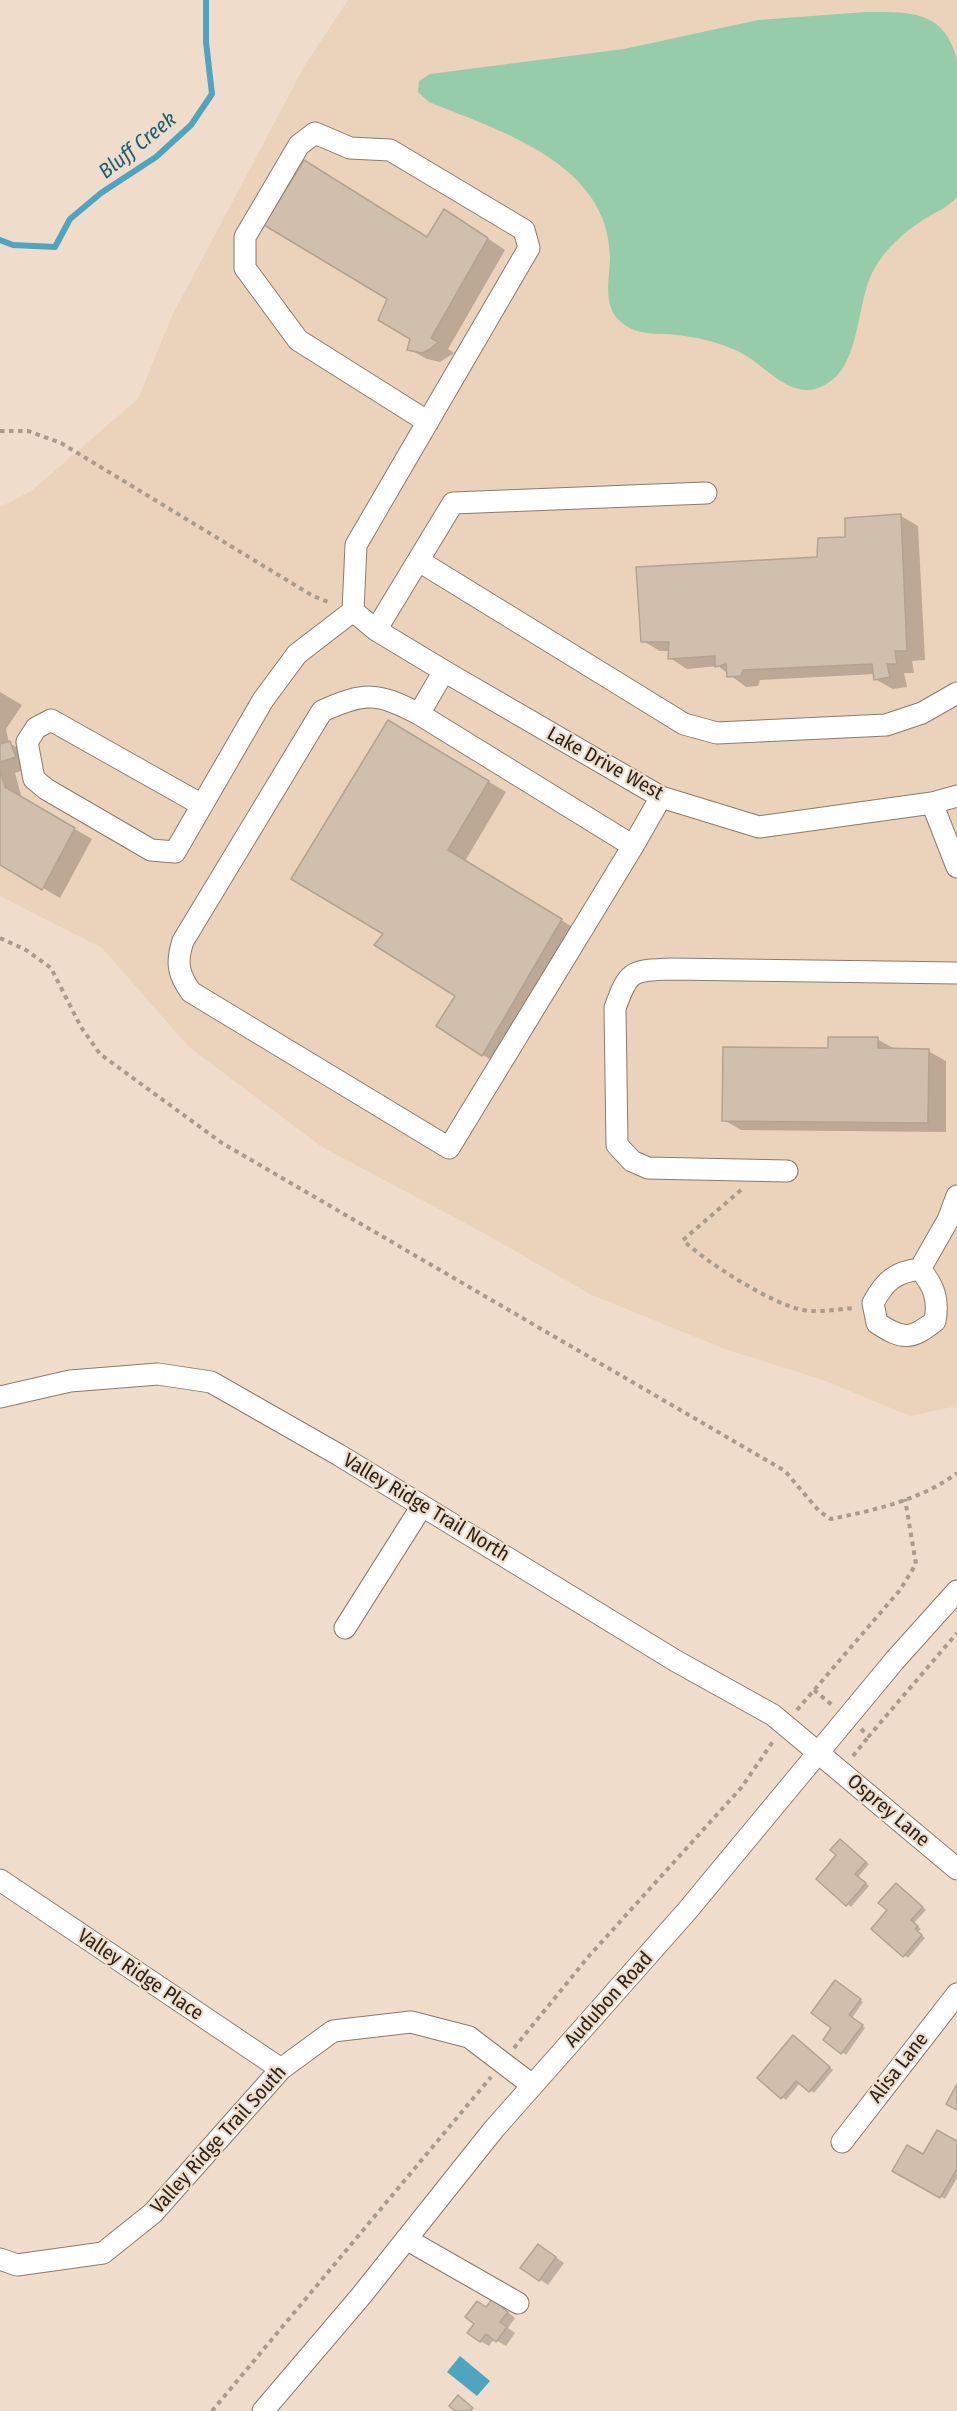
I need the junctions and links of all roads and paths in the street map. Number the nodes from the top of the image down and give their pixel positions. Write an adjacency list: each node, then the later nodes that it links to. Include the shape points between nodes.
1 (428, 422): 1 (street, via 298,340 245,268 245,237 299,145 315,133 350,148 390,150 524,230 529,248); 5 (street, via 356,545)
2 (0, 431): 5 (path, via 28,431 61,442 313,596)
3 (706, 493): 4 (street, via 453,503)
4 (419, 561): 6 (street); 8 (street, via 684,724 717,733 886,725)
5 (353, 611): 6 (street, Lake Drive West); 13 (street, via 297,654 263,700)
6 (376, 630): 7 (street, Lake Drive West)
7 (444, 671): 9 (street); 11 (street, Lake Drive West)
8 (957, 693)
9 (419, 714): 14 (street); 14 (street, via 389,699 367,696 322,711 183,941 177,959 180,976 191,992 449,1148)
10 (957, 796): 12 (street, Lake Drive West)
11 (661, 797): 12 (street, Lake Drive West, via 759,827); 14 (street)
12 (932, 803): 15 (street)
13 (202, 805): 13 (street, via 175,852 151,850 34,779 27,742 36,728 51,720)
14 (633, 846)
15 (957, 867)
16 (0, 938): 25 (path, via 51,968 81,1027 100,1054 222,1143 785,1471 831,1519)
17 (957, 973): 18 (street, via 670,969 637,970 630,976 615,1008 617,1145 632,1161 648,1168)
18 (746, 1170): 19 (street); 22 (path, via 745,1187 683,1240 695,1252 771,1298 802,1310)
19 (787, 1171)
20 (957, 1196): 21 (street, via 948,1221)
21 (920, 1269): 22 (street, via 901,1271 883,1284 873,1303); 22 (street, via 933,1284 938,1305 935,1321 916,1336 896,1335 877,1323)
22 (875, 1310)
23 (0, 1397): 26 (street, Valley Ridge Trail North, via 69,1381 158,1374 211,1382)
24 (957, 1473): 25 (path, via 936,1488)
25 (905, 1499): 29 (path, via 916,1564 900,1590)
26 (422, 1506): 28 (street); 29 (street, Valley Ridge Trail North, via 676,1661 773,1714)
27 (957, 1591): 31 (street, Audubon Road)
28 (345, 1628)
29 (785, 1725): 31 (street, Valley Ridge Trail North); 36 (path, via 741,1788 589,1956)
30 (869, 1736): 32 (path)
31 (818, 1754): 32 (street, Osprey Lane); 38 (street, Audubon Road, via 687,1911)
32 (841, 1772): 33 (street, Osprey Lane)
33 (957, 1869)
34 (0, 1880): 37 (street, Valley Ridge Place)
35 (957, 1994): 39 (street, Alisa Lane)
36 (502, 2062): 37 (street, Valley Ridge Trail South, via 469,2037 411,2022 333,2031); 38 (street, Valley Ridge Trail South); 43 (path)
37 (280, 2069): 41 (street, Valley Ridge Trail South, via 153,2213 102,2253 17,2265)
38 (532, 2085): 40 (street, Audubon Road)
39 (842, 2142)
40 (406, 2239): 42 (street); 44 (street, Audubon Road)
41 (0, 2259)
42 (518, 2303)
43 (212, 2411)
44 (263, 2411)

